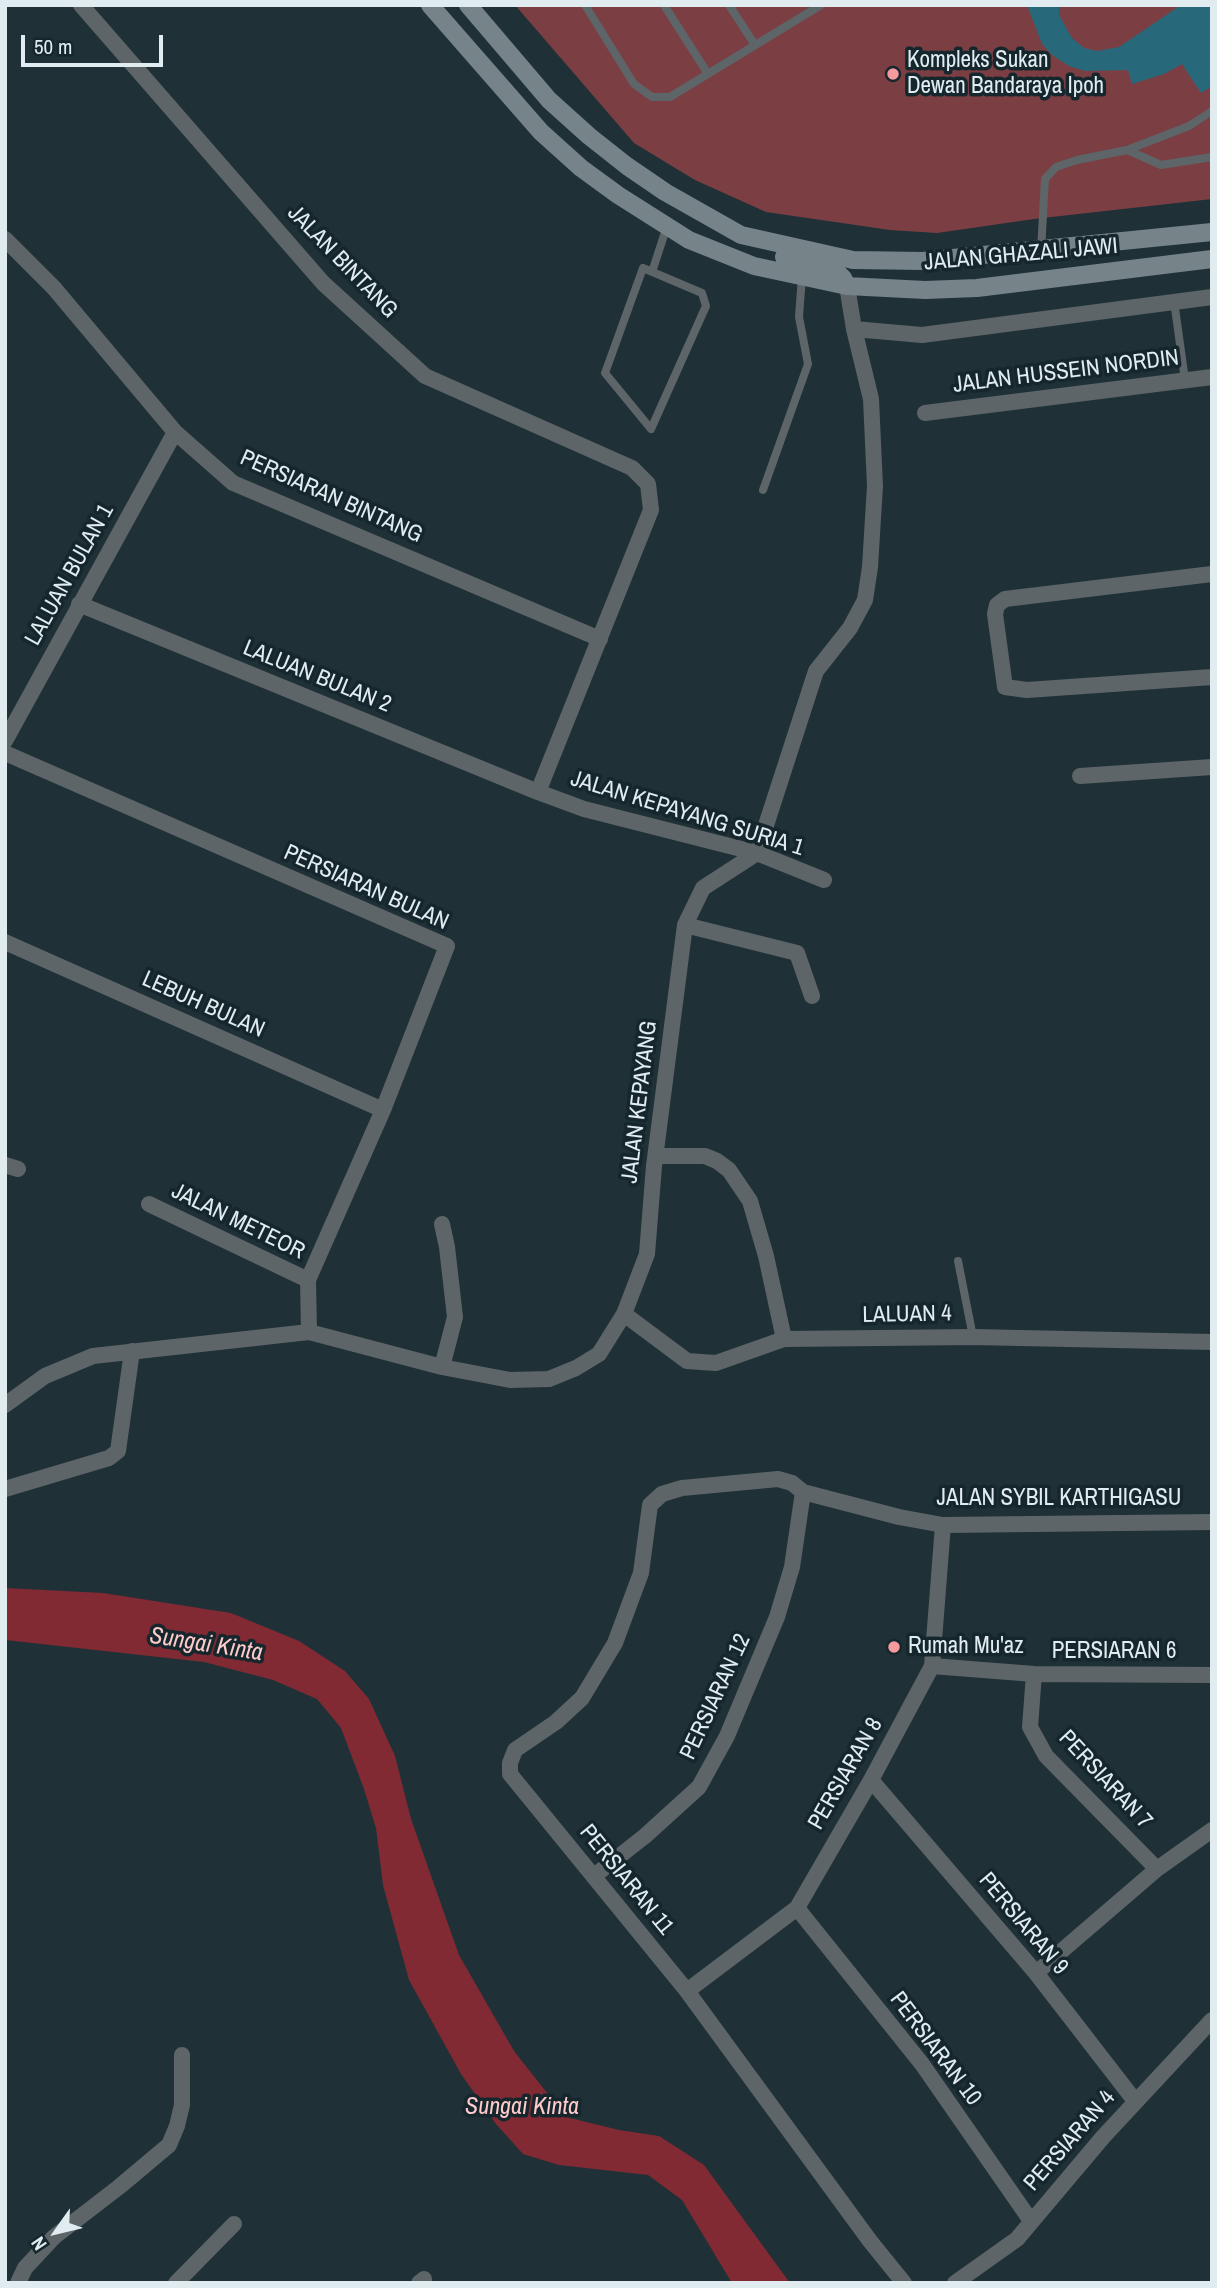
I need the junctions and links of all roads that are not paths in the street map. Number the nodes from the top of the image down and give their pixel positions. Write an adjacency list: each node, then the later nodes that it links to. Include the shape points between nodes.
1 (81, 5): 32 (street, JALAN BINTANG, via 323,283 425,376 632,468 648,484 651,510)
2 (430, 5): 13 (main road, JALAN GHAZALI JAWI, via 541,132 581,168)
3 (468, 5): 15 (main road, JALAN GHAZALI JAWI, via 549,100 589,136 665,192)
4 (585, 5): 9 (lane, via 634,84 652,97 670,97)
5 (664, 5): 9 (lane)
6 (729, 5): 8 (lane)
7 (821, 5): 8 (lane)
8 (755, 45): 9 (lane)
9 (708, 74)
10 (1212, 111): 11 (lane, via 1189,126)
11 (1127, 150): 12 (lane, via 1161,165); 17 (lane, via 1056,167 1045,179)
12 (1212, 158)
13 (667, 226): 19 (lane); 20 (main road, JALAN GHAZALI JAWI, via 689,240 754,265)
14 (1212, 232): 17 (main road, JALAN GHAZALI JAWI)
15 (741, 235): 17 (main road, JALAN GHAZALI JAWI, via 853,260 923,261); 21 (main road, via 764,251 835,270)
16 (5, 239): 28 (street, PERSIARAN BINTANG, via 54,288)
17 (1041, 251)
18 (1212, 259): 21 (main road, JALAN GHAZALI JAWI, via 977,288)
19 (652, 272): 19 (lane, via 643,268 605,373 651,429 706,306 702,293)
20 (802, 276): 21 (main road, JALAN GHAZALI JAWI); 29 (lane, via 799,317 808,364)
21 (847, 286): 24 (street)
22 (1212, 296): 23 (street)
23 (1174, 301): 24 (street, via 922,335); 26 (lane)
24 (854, 329): 39 (street, via 871,399 875,486 865,600 850,628 816,670)
25 (1212, 377): 26 (street, JALAN HUSSEIN NORDIN)
26 (1185, 380): 27 (street, JALAN HUSSEIN NORDIN)
27 (925, 413)
28 (175, 432): 31 (street, LALUAN BULAN 1); 32 (street, PERSIARAN BINTANG, via 233,483)
29 (763, 490)
30 (1212, 574): 33 (street, via 1005,599 995,614 1005,687 1027,690)
31 (79, 604): 34 (street, LALUAN BULAN 1); 38 (street, LALUAN BULAN 2)
32 (600, 639): 38 (street)
33 (1212, 677)
34 (5, 741)
35 (5, 754): 44 (street, PERSIARAN BULAN, via 447,946)
36 (1212, 767): 37 (street)
37 (1080, 776)
38 (538, 792): 39 (street, JALAN KEPAYANG SURIA 1, via 584,809)
39 (757, 853): 40 (street, JALAN KEPAYANG SURIA 1); 41 (street, JALAN KEPAYANG, via 703,888)
40 (824, 880)
41 (685, 925): 43 (street, via 797,953); 45 (street, JALAN KEPAYANG)
42 (5, 942): 44 (street, LEBUH BULAN)
43 (812, 996)
44 (383, 1110): 49 (street, PERSIARAN BULAN)
45 (656, 1156): 50 (street, JALAN KEPAYANG, via 647,1254); 53 (street, via 705,1156 729,1170 750,1201)
46 (149, 1204): 49 (street, JALAN METEOR)
47 (442, 1224): 56 (street, via 455,1317)
48 (958, 1261): 52 (lane)
49 (308, 1280): 51 (street, PERSIARAN BULAN)
50 (624, 1314): 53 (street, LALUAN 4, via 687,1361 716,1363); 56 (street, JALAN KEPAYANG, via 600,1353 549,1380 509,1380)
51 (309, 1332): 55 (street, JALAN KEPAYANG); 56 (street, JALAN KEPAYANG)
52 (973, 1337): 53 (street, LALUAN 4); 54 (street, LALUAN 4)
53 (784, 1339)
54 (1212, 1342)
55 (132, 1351): 57 (street, JALAN KEPAYANG, via 93,1356 45,1376); 58 (street, via 118,1451 109,1458)
56 (442, 1367)
57 (5, 1405)
58 (5, 1489)
59 (803, 1492): 60 (street, JALAN SYBIL KARTHIGASU, via 778,1479); 62 (street, JALAN SYBIL KARTHIGASU); 69 (street, PERSIARAN 12, via 792,1567 777,1617 727,1736 699,1787)
60 (662, 1494): 69 (street, PERSIARAN 11, via 650,1505 641,1573 615,1643 582,1698 515,1750 510,1763 510,1774)
61 (1212, 1522): 62 (street, JALAN SYBIL KARTHIGASU)
62 (943, 1525): 63 (street, PERSIARAN 8)
63 (932, 1666): 64 (street, PERSIARAN 6); 66 (street, PERSIARAN 8)
64 (1034, 1674): 65 (street, PERSIARAN 6); 68 (street, PERSIARAN 7, via 1030,1727 1046,1756)
65 (1212, 1675)
66 (871, 1780): 70 (street, PERSIARAN 8); 71 (street, PERSIARAN 9)
67 (1212, 1830): 68 (street)
68 (1157, 1869): 71 (street)
69 (594, 1875): 72 (street, PERSIARAN 11)
70 (797, 1908): 72 (street, PERSIARAN 8); 76 (street, PERSIARAN 10, via 922,2064)
71 (1036, 1973): 75 (street, PERSIARAN 9)
72 (687, 1990): 80 (street, PERSIARAN 11)
73 (1212, 2020): 75 (street, PERSIARAN 4)
74 (181, 2055): 78 (street, via 181,2105 169,2145 54,2237 25,2268)
75 (1135, 2101): 76 (street, PERSIARAN 4)
76 (1031, 2221): 81 (street, PERSIARAN 4, via 1017,2239)
77 (234, 2224): 79 (street)
78 (18, 2283)
79 (176, 2283)
80 (904, 2283)
81 (955, 2283)

